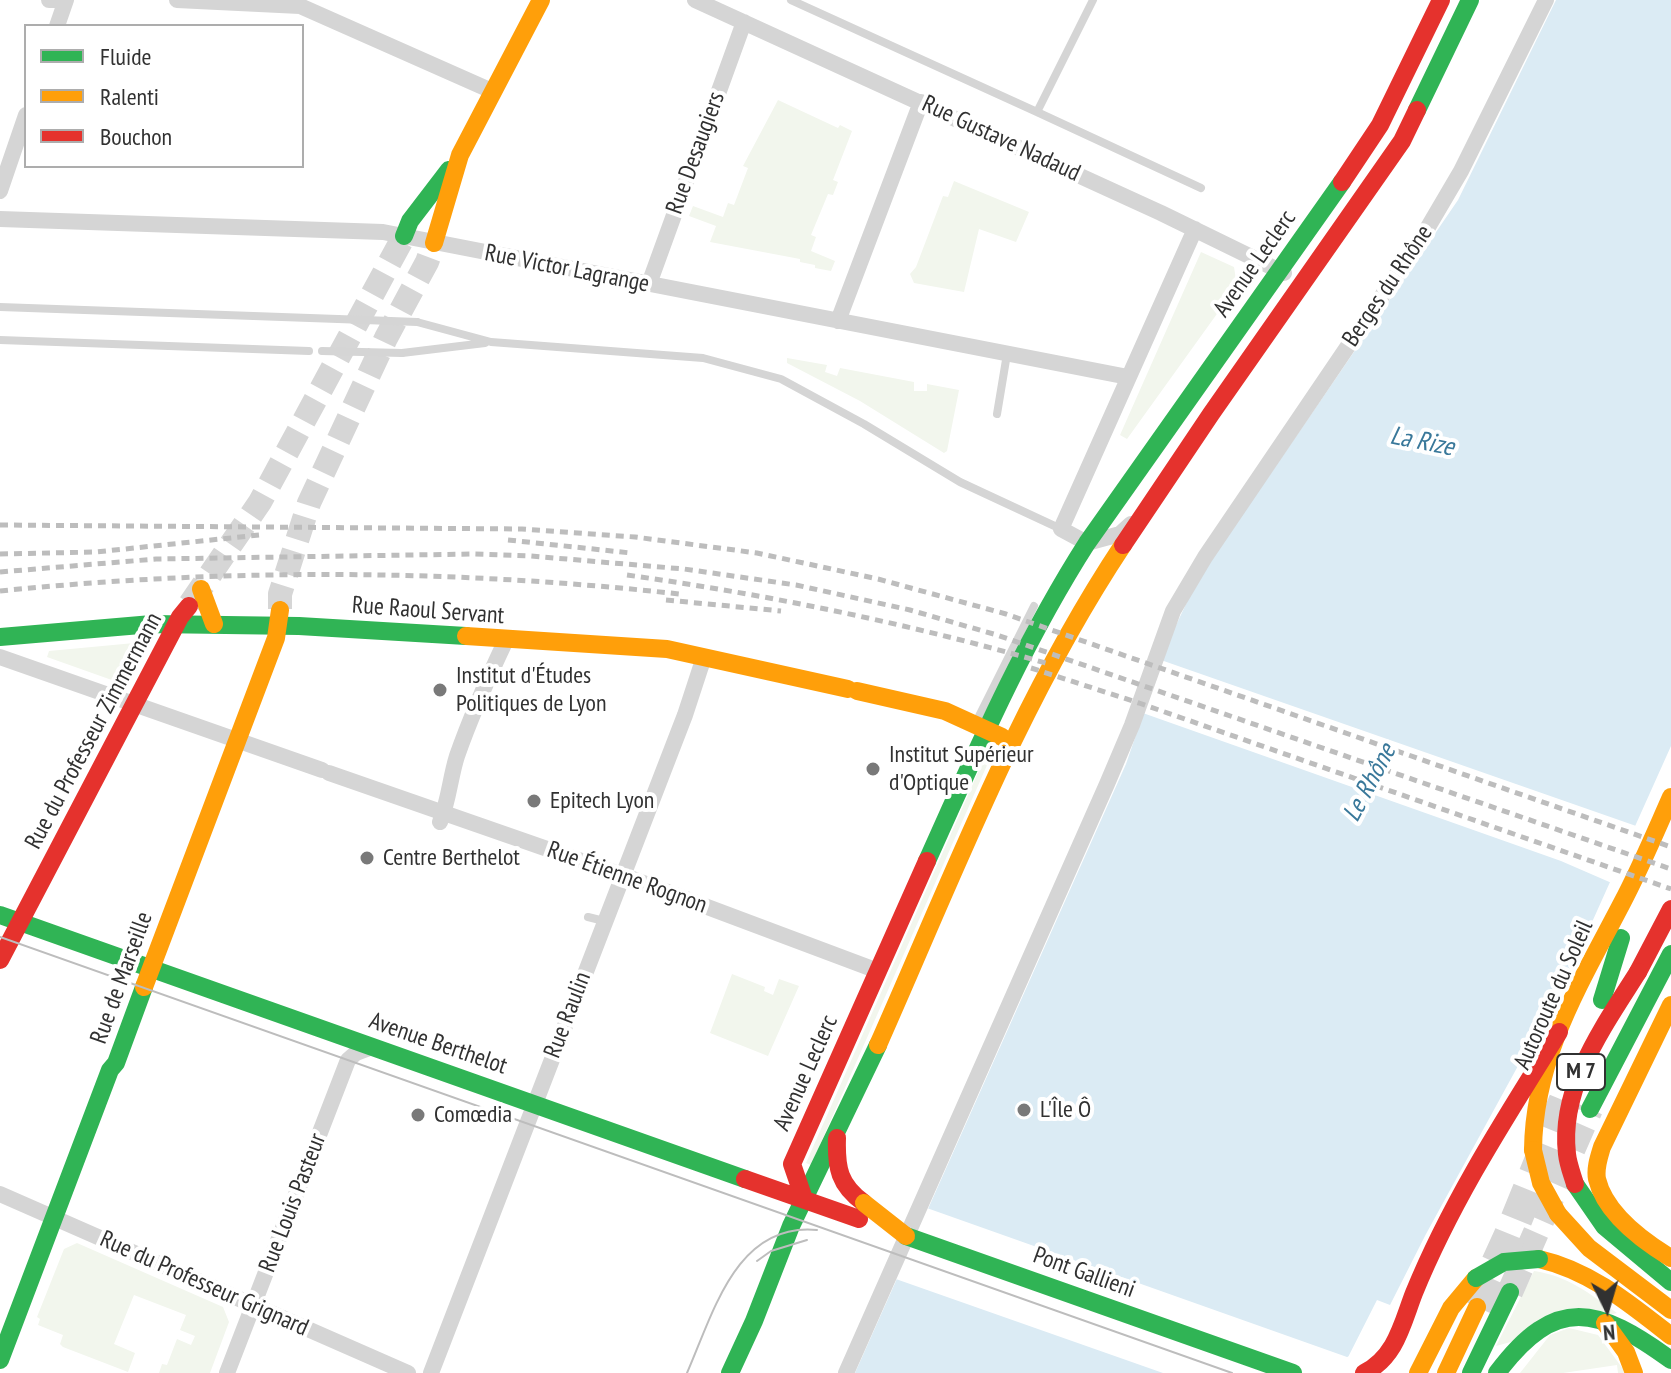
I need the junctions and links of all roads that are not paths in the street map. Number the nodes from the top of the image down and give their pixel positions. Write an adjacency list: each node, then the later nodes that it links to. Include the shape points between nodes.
1 (49, 0): 2 (street)
2 (66, 0): 13 (street)
3 (177, 0): 11 (street)
4 (541, 0): 14 (main road)
5 (695, 0): 12 (street, Rue Gustave Nadaud)
6 (791, 0): 16 (lane)
7 (1093, 0): 16 (lane)
8 (1441, 0): 25 (main road, Avenue Leclerc, via 1380,125)
9 (1470, 0): 27 (main road, via 1402,141)
10 (1546, 0): 97 (street, Berges du Rhône, via 1424,234 1173,611 1107,784)
11 (301, 3): 14 (street)
12 (744, 22): 15 (street, Rue Gustave Nadaud); 26 (street, Rue Desaugiers)
13 (58, 24)
14 (492, 91): 18 (main road)
15 (921, 102): 22 (street, Rue Gustave Nadaud); 29 (street)
16 (1037, 112): 19 (lane)
17 (24, 121): 20 (street)
18 (460, 155): 23 (main road); 24 (main road)
19 (1201, 188)
20 (0, 191)
21 (0, 219): 23 (street, Rue Victor Lagrange)
22 (1195, 229): 25 (street, Rue Gustave Nadaud); 35 (street)
23 (404, 236): 24 (street, Rue Victor Lagrange)
24 (434, 243): 26 (street, Rue Victor Lagrange)
25 (1280, 270): 27 (street, Rue Gustave Nadaud); 39 (main road, Avenue Leclerc)
26 (649, 284): 29 (street, Rue Victor Lagrange)
27 (1302, 285): 37 (main road)
28 (0, 307): 31 (lane, bridge, via 417,322)
29 (838, 321): 34 (street, Rue Victor Lagrange)
30 (0, 340): 32 (lane)
31 (491, 342): 33 (lane, bridge, via 402,353); 38 (lane, via 703,358 781,379 960,482)
32 (309, 351)
33 (322, 351)
34 (1007, 354): 35 (street, Rue Victor Lagrange); 36 (lane)
35 (1128, 377): 38 (street)
36 (997, 414)
37 (1144, 512): 39 (street, via 1120,534); 41 (main road)
38 (1061, 529): 39 (street)
39 (1077, 543): 41 (street, via 1094,571); 52 (main road, Avenue Leclerc)
40 (201, 589): 46 (main road)
41 (1088, 598): 54 (main road)
42 (1036, 603): 52 (lane, via 992,685)
43 (189, 606): 45 (main road, Rue du Professeur Zimmermann)
44 (279, 618): 46 (main road, Rue Raoul Servant); 48 (main road, Rue Raoul Servant); 53 (main road, Rue de Marseille)
45 (177, 623): 46 (main road, Rue Raoul Servant); 47 (main road, Rue Raoul Servant); 51 (main road, Rue du Professeur Zimmermann)
46 (214, 624)
47 (0, 637)
48 (506, 640): 50 (main road, Rue Raoul Servant, via 667,649); 56 (street, via 456,759)
49 (0, 657): 51 (street, Rue Étienne Rognon)
50 (704, 657): 52 (main road, Rue Raoul Servant, via 945,711); 58 (street, Rue Raulin)
51 (134, 705): 53 (street, Rue Étienne Rognon); 61 (main road, Rue du Professeur Zimmermann)
52 (981, 726): 54 (main road, Rue Raoul Servant); 65 (main road, Avenue Leclerc)
53 (237, 741): 56 (street, Rue Étienne Rognon); 64 (main road, Rue de Marseille)
54 (1012, 742): 72 (main road)
55 (1671, 797): 57 (main road, Autoroute du Soleil / M 7)
56 (442, 818): 58 (street, Rue Étienne Rognon)
57 (1641, 865): 66 (main road); 68 (main road, Autoroute du Soleil / M 7)
58 (622, 875): 65 (street, Rue Étienne Rognon); 70 (street, Rue Raulin, via 596,919)
59 (1671, 909): 82 (main road, M 7, bridge, via 1589,1055 1565,1133 1569,1166 1582,1199 1623,1246)
60 (0, 915): 61 (main road, Avenue Berthelot)
61 (21, 923): 63 (main road, Rue du Professeur Zimmermann); 64 (main road, Avenue Berthelot)
62 (1671, 954): 71 (main road)
63 (0, 960)
64 (150, 968): 69 (main road, Avenue Berthelot); 77 (main road, Rue de Marseille)
65 (878, 971): 74 (main road, Avenue Leclerc, via 792,1164)
66 (1602, 1000)
67 (1670, 1008): 78 (main road, via 1596,1165 1603,1192)
68 (1559, 1032): 86 (main road, Autoroute du Soleil / M 7, bridge, via 1536,1096 1532,1124 1541,1183 1558,1214 1589,1248); 92 (main road, via 1442,1229 1393,1347)
69 (374, 1047): 70 (main road, Avenue Berthelot); 84 (street, Rue Louis Pasteur, via 348,1060)
70 (535, 1104): 74 (main road, Avenue Berthelot); 95 (street, Rue Raulin)
71 (1590, 1109)
72 (837, 1135): 74 (main road); 76 (main road, via 838,1177)
73 (0, 1194): 77 (street, Rue du Professeur Grignard)
74 (804, 1199): 75 (main road, Avenue Berthelot); 87 (main road)
75 (837, 1211): 76 (main road, Avenue Berthelot); 87 (main road, via 809,1217 782,1282)
76 (862, 1211): 98 (main road, Pont Gallieni, bridge, via 906,1236)
77 (54, 1217): 84 (street, Rue du Professeur Grignard); 90 (main road, Rue de Marseille)
78 (1640, 1234): 79 (street); 80 (street); 81 (main road)
79 (1671, 1243)
80 (1671, 1250)
81 (1671, 1258)
82 (1671, 1282)
83 (1510, 1292): 101 (main road)
84 (253, 1306): 93 (street, Rue Louis Pasteur); 94 (street, Rue du Professeur Grignard)
85 (1477, 1307): 100 (main road)
86 (1671, 1310)
87 (754, 1321): 96 (main road)
88 (1602, 1321): 91 (main road, via 1629,1331); 102 (main road, via 1577,1316 1542,1324); 103 (main road, via 1619,1340)
89 (1671, 1336): 99 (main road, bridge, via 1562,1263 1504,1262 1476,1278 1451,1308)
90 (0, 1360)
91 (1671, 1360)
92 (1366, 1372)
93 (227, 1373)
94 (408, 1373)
95 (431, 1373)
96 (730, 1373)
97 (846, 1373)
98 (1293, 1373)
99 (1418, 1373)
100 (1446, 1373)
101 (1471, 1373)
102 (1497, 1373)
103 (1634, 1373)

